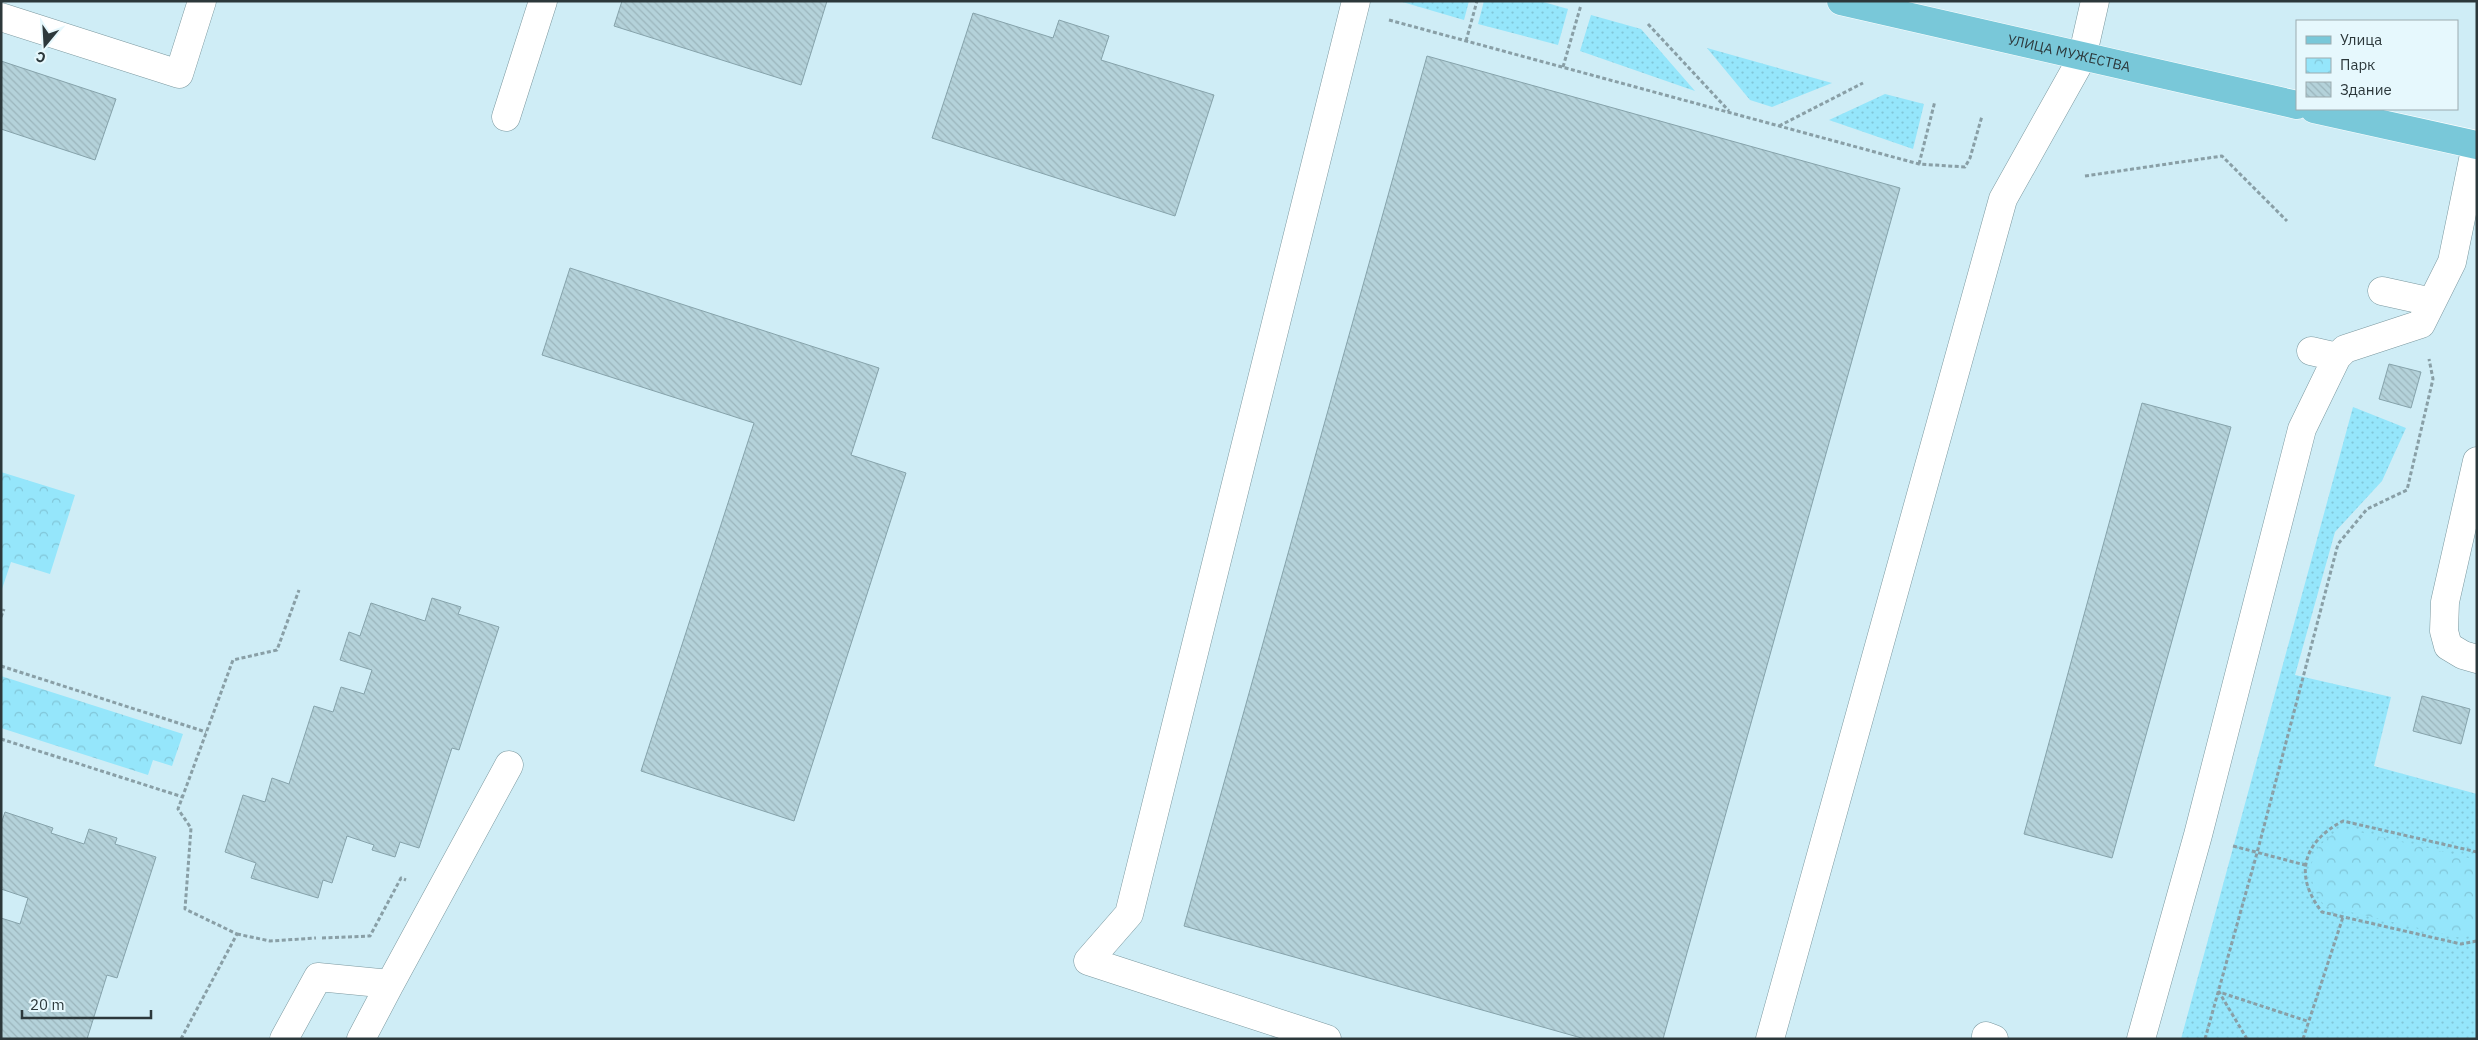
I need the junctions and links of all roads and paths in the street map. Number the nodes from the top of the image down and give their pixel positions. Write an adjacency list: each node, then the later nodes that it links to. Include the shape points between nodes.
1 (202, 1): 8 (lane, via 179,74)
2 (543, 1): 20 (lane)
3 (1356, 1): 54 (lane, via 1128,914 1088,961)
4 (1477, 1): 11 (path)
5 (1841, 1): 12 (main road, УЛИЦА МУЖЕСТВА)
6 (2095, 1): 12 (lane)
7 (1581, 5): 13 (path)
8 (1, 17)
9 (1383, 19): 11 (path)
10 (1648, 24): 18 (path)
11 (1466, 41): 13 (path)
12 (2082, 58): 16 (main road, УЛИЦА МУЖЕСТВА); 55 (lane, via 2003,199)
13 (1563, 68): 18 (path)
14 (1863, 83): 21 (path)
15 (1935, 101): 23 (path)
16 (2296, 105)
17 (2318, 110): 22 (main road)
18 (1730, 112): 21 (path)
19 (1982, 116): 23 (path, via 1965,167)
20 (506, 117)
21 (1779, 126): 23 (path)
22 (2476, 145): 27 (lane, via 2452,262)
23 (1920, 164)
24 (2085, 176): 25 (path, via 2222,156)
25 (2287, 221)
26 (2382, 291): 27 (lane)
27 (2427, 313): 29 (lane, via 2345,349); 42 (path, via 2433,380 2407,490 2367,509 2338,544)
28 (2310, 351): 29 (lane)
29 (2337, 357): 40 (lane, via 2302,429)
30 (2477, 462): 34 (lane, via 2445,602 2444,631 2448,646 2463,656)
31 (299, 590): 36 (path, via 277,650 233,660)
32 (4, 609): 33 (path)
33 (1, 617)
34 (2477, 659)
35 (1, 666): 36 (path)
36 (206, 732): 39 (path)
37 (1, 739): 39 (path)
38 (509, 765): 44 (lane)
39 (182, 796): 46 (path, via 178,809 191,828 185,909)
40 (2198, 835): 42 (path); 56 (lane)
41 (2477, 852): 43 (path, via 2343,821 2313,842)
42 (2257, 853): 43 (path); 49 (path)
43 (2305, 865): 45 (path, via 2312,900 2322,912)
44 (439, 894): 46 (path, via 401,878 370,936 270,941); 48 (lane)
45 (2343, 917): 47 (path, via 2461,944); 50 (path)
46 (237, 934): 51 (path)
47 (2477, 941)
48 (390, 984): 52 (lane, via 318,977); 53 (lane)
49 (2219, 992): 50 (path); 57 (path); 58 (path)
50 (2307, 1021): 59 (path)
51 (181, 1039)
52 (284, 1039)
53 (361, 1039)
54 (1327, 1039)
55 (1770, 1039)
56 (2141, 1039)
57 (2205, 1039)
58 (2247, 1039)
59 (2303, 1039)

